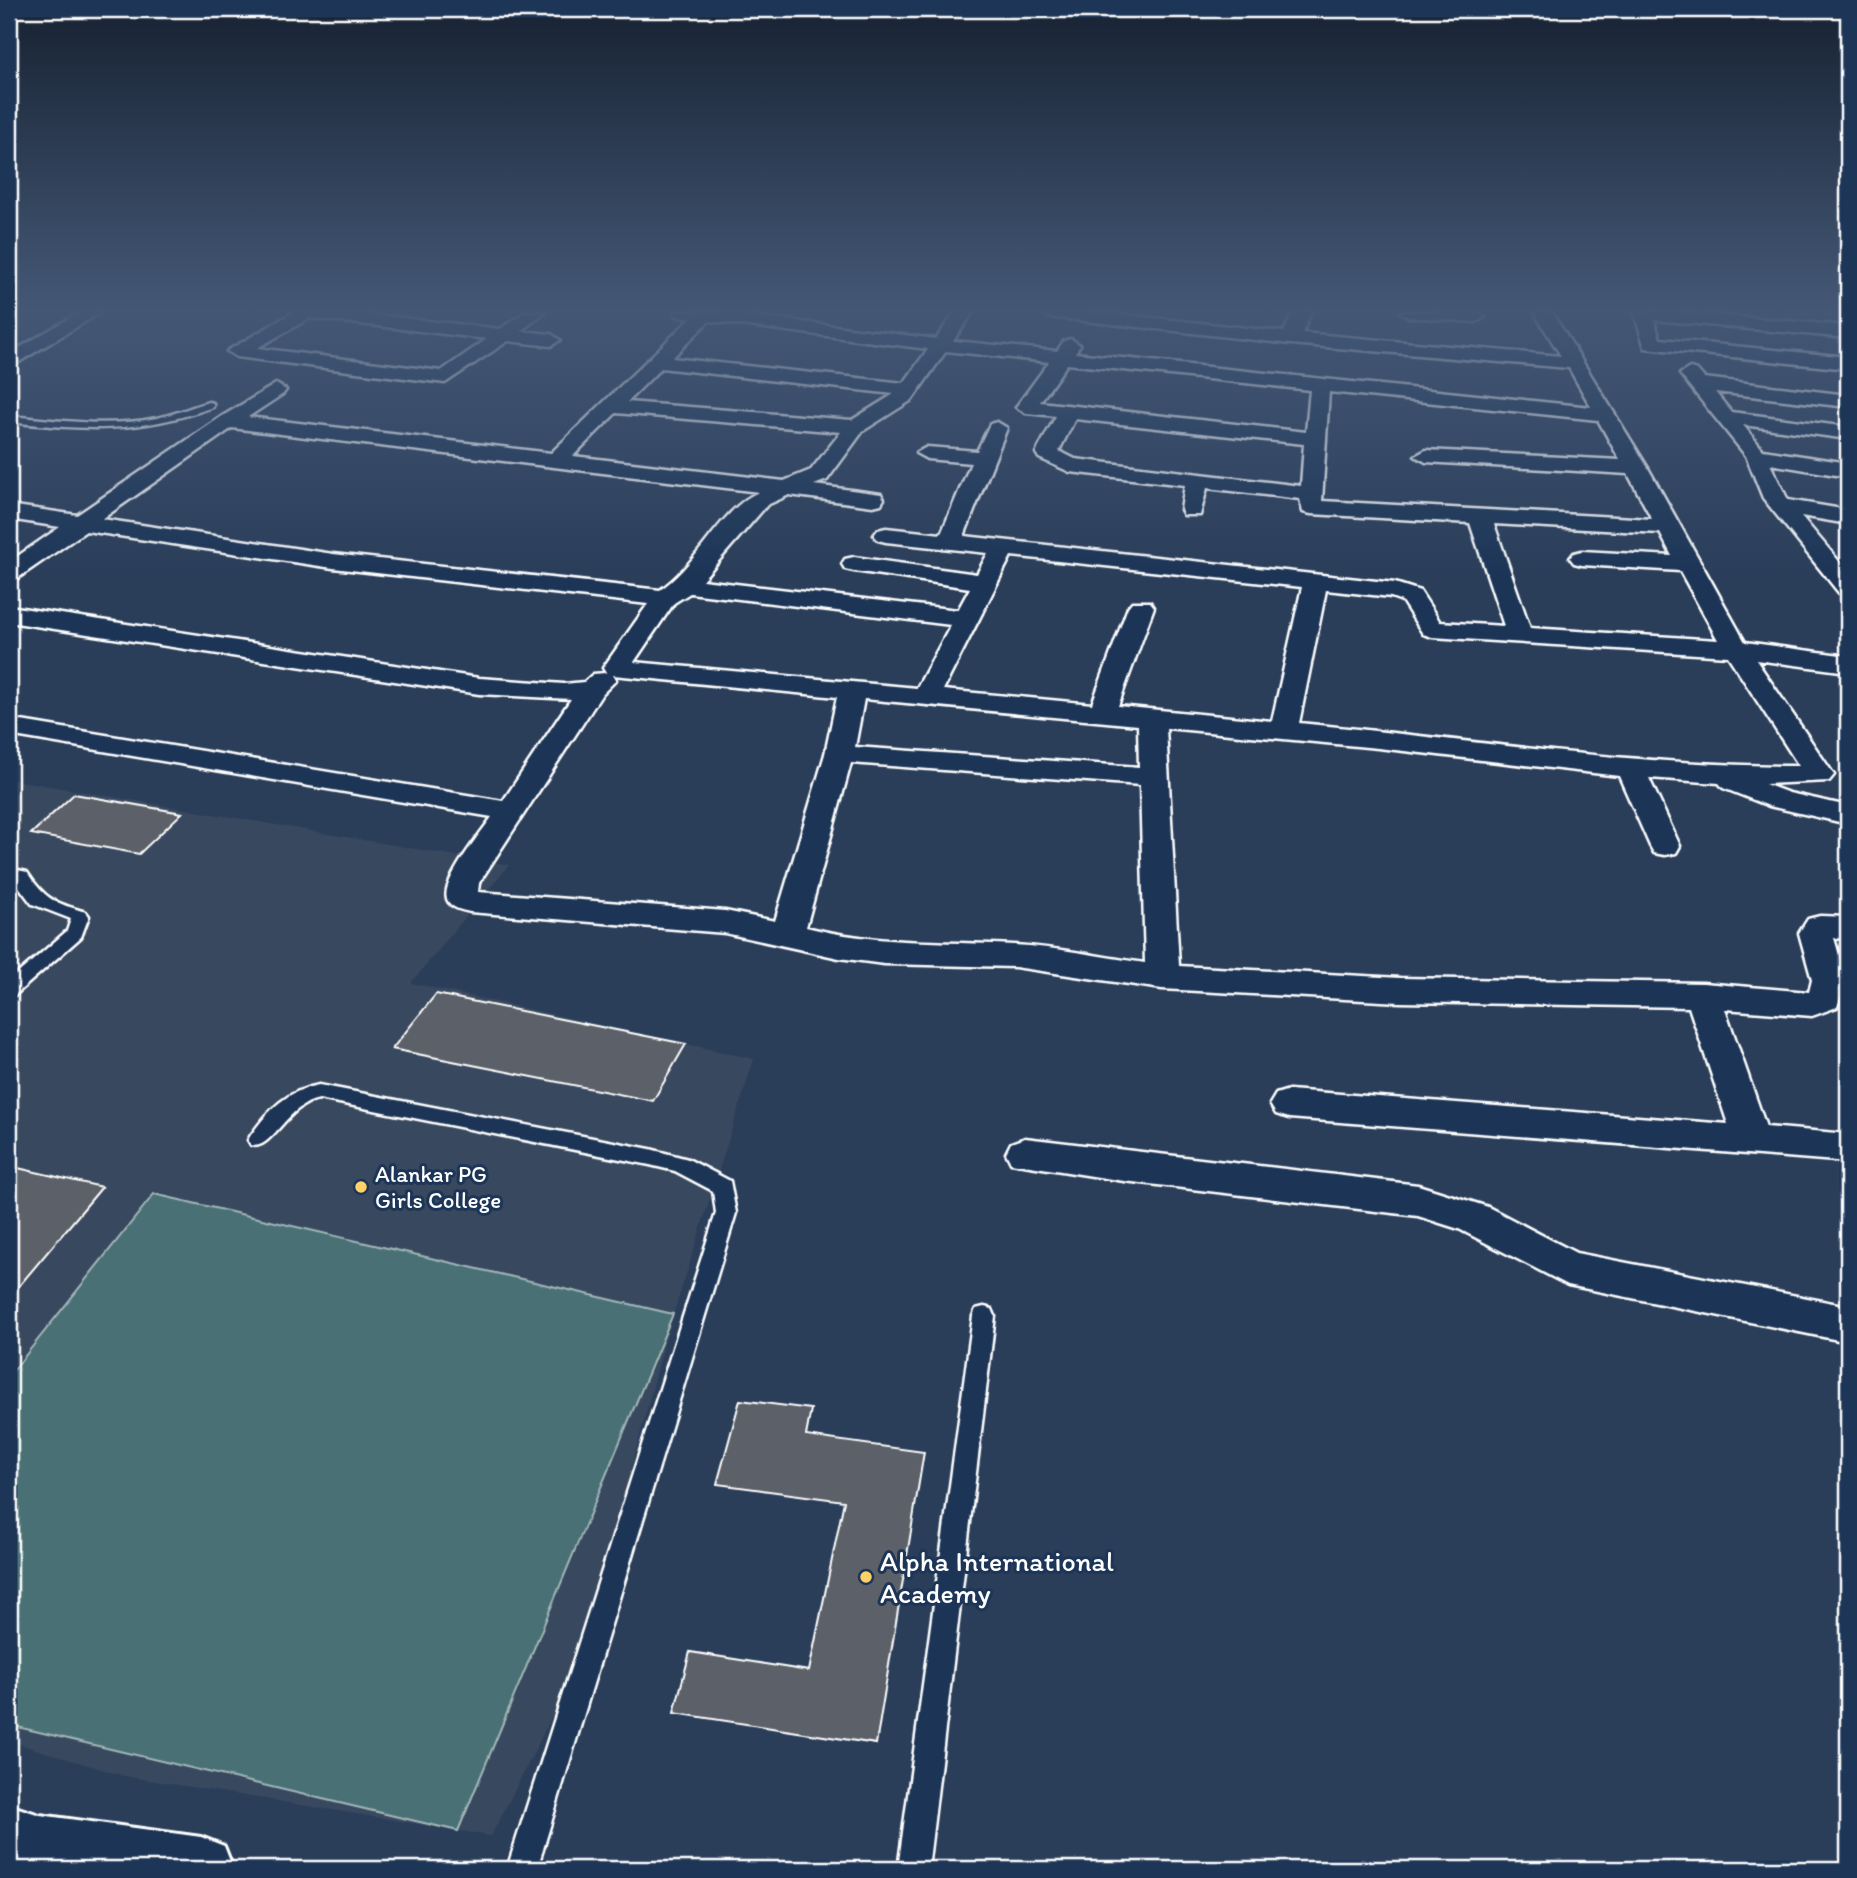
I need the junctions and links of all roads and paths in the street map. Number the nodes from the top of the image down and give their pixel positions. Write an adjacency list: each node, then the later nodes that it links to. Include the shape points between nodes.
1 (261, 400): 17 (street)
2 (620, 400): 11 (street)
3 (682, 400): 12 (street)
4 (899, 400): 18 (street)
5 (1031, 400): 13 (street, via 1026,407)
6 (1311, 400): 21 (street)
7 (1459, 400): 14 (street)
8 (1597, 400): 14 (street)
9 (1712, 400): 15 (street)
10 (209, 405): 16 (lane, via 175,419 132,427)
11 (612, 407): 12 (street); 26 (street)
12 (672, 410): 18 (street)
13 (1069, 411): 21 (street); 29 (street, via 1047,453 1070,465)
14 (1606, 415): 27 (street)
15 (1726, 417): 20 (street); 23 (street)
16 (9, 419)
17 (228, 421): 26 (street); 38 (street)
18 (856, 428): 30 (street, via 829,465 810,481)
19 (997, 428): 25 (street)
20 (1848, 433)
21 (1316, 439): 34 (street)
22 (927, 453): 25 (street)
23 (1756, 455): 28 (street); 32 (street)
24 (1426, 456): 27 (street)
25 (984, 458): 41 (street)
26 (556, 460): 30 (street)
27 (1637, 468): 39 (street)
28 (1848, 470)
29 (1196, 480): 33 (street); 34 (street)
30 (787, 490): 31 (street); 50 (street, via 750,507)
31 (873, 499)
32 (1780, 505): 36 (street); 49 (street)
33 (1192, 510)
34 (1311, 510): 37 (street)
35 (9, 512): 38 (street)
36 (1848, 517)
37 (1480, 518): 39 (street); 54 (street)
38 (79, 523): 46 (street); 50 (street, via 333,561)
39 (1669, 527): 45 (street)
40 (886, 535): 41 (street)
41 (950, 541): 42 (street)
42 (1004, 546): 47 (street); 48 (street)
43 (1582, 558): 45 (street)
44 (854, 564): 48 (street)
45 (1690, 564): 55 (street)
46 (9, 573)
47 (1316, 581): 54 (street, via 1411,596 1432,629); 63 (street)
48 (985, 583): 53 (street)
49 (1848, 588)
50 (675, 592): 53 (street); 57 (street)
51 (1141, 607): 60 (street)
52 (9, 614): 57 (street, via 479,686 542,692)
53 (967, 619): 59 (street)
54 (1520, 636): 55 (street)
55 (1736, 649): 56 (street); 66 (street, via 1819,775)
56 (1848, 664)
57 (604, 679): 58 (street); 68 (street)
58 (852, 690): 59 (street); 64 (street)
59 (926, 697): 60 (street)
60 (1102, 713): 61 (street)
61 (1152, 718): 63 (street); 67 (street)
62 (9, 727): 68 (street)
63 (1284, 730): 65 (street)
64 (839, 754): 67 (street); 73 (street)
65 (1630, 767): 66 (street); 70 (street)
66 (1711, 774): 69 (street, via 1780,800)
67 (1154, 776): 74 (street)
68 (509, 811): 73 (street, via 463,883 462,898 470,902 725,922)
69 (1848, 815)
70 (1665, 846)
71 (9, 873): 75 (lane, via 21,876 29,894 42,904 80,916 75,933)
72 (1848, 928): 76 (street, via 1820,927 1816,933 1829,980 1825,999 1812,1004)
73 (788, 933): 74 (street, via 884,953 1015,956)
74 (1162, 977): 76 (street, via 1400,990)
75 (9, 991)
76 (1703, 995): 79 (street)
77 (1289, 1104): 79 (street)
78 (258, 1140): 86 (lane, via 285,1105 305,1093 319,1092 650,1157 681,1165 723,1187 726,1213)
79 (1752, 1140): 80 (street)
80 (1848, 1148)
81 (1025, 1153): 83 (street, via 1410,1198 1496,1227 1568,1268)
82 (984, 1316): 87 (lane)
83 (1848, 1324)
84 (24, 1851): 85 (street)
85 (201, 1869)
86 (522, 1869)
87 (912, 1869)

